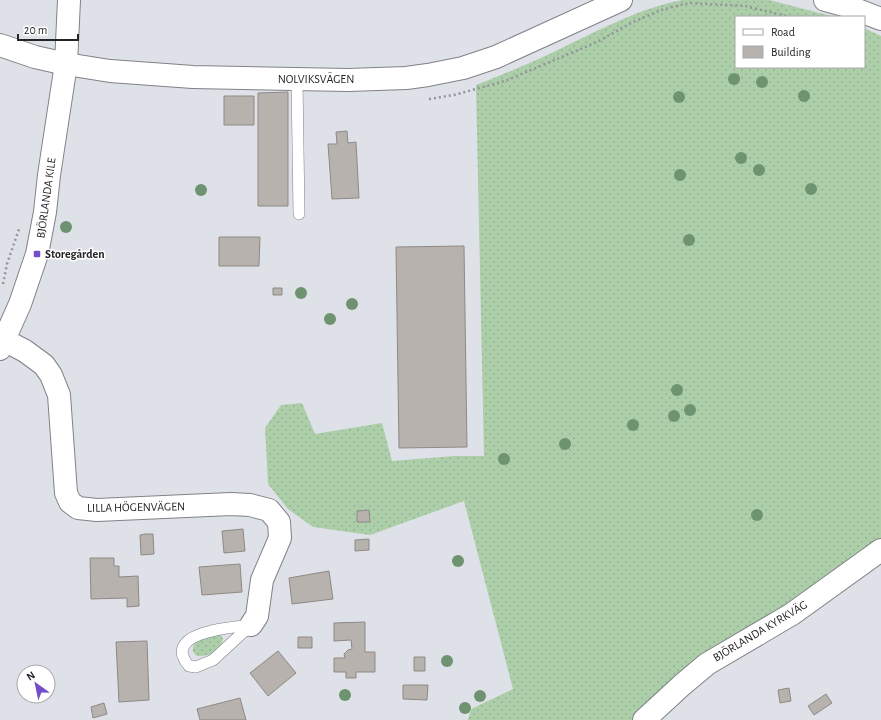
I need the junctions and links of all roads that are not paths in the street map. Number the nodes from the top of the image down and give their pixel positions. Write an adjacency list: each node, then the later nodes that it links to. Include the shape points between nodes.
1 (69, 0): 6 (street, BJÖRLANDA KILE)
2 (621, 0): 7 (street, NOLVIKSVÄGEN, via 496,57 462,68 406,78)
3 (825, 0): 4 (street)
4 (881, 19)
5 (0, 45): 6 (street, NOLVIKSVÄGEN)
6 (66, 64): 7 (street, NOLVIKSVÄGEN, via 193,77); 9 (street, BJÖRLANDA KILE, via 46,212 37,254 20,304)
7 (297, 79): 8 (lane)
8 (299, 214)
9 (2, 344): 11 (street, LILLA HÖGENVÄGEN, via 25,351 44,365 51,375 59,395 66,493 70,502 78,508 119,510 230,504 250,505 269,510 279,522 280,538 262,580 257,616)
10 (881, 550): 12 (street, BJÖRLANDA KYRKVÄG, via 792,614 707,664)
11 (251, 625): 11 (lane, via 199,634 183,647 185,661 189,666 196,667 214,660)
12 (644, 720)

